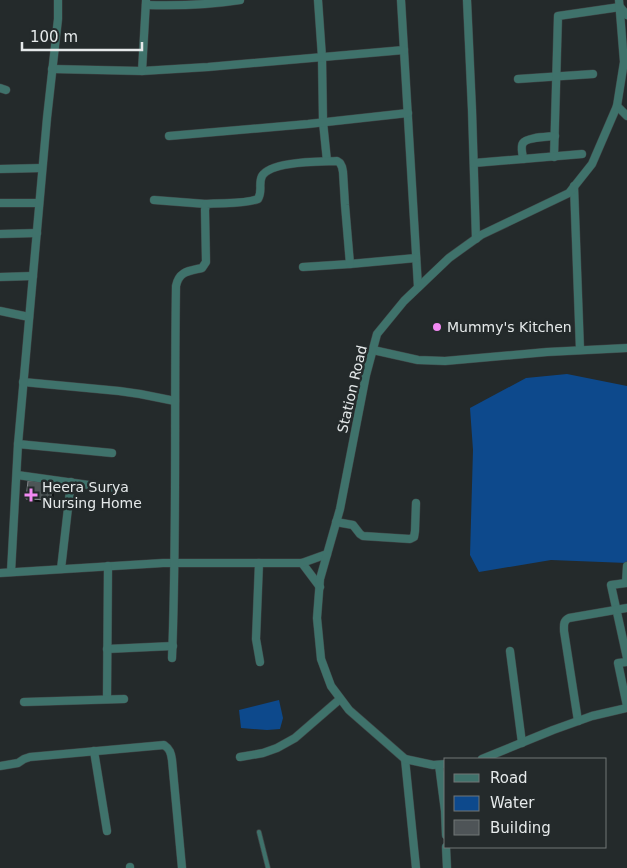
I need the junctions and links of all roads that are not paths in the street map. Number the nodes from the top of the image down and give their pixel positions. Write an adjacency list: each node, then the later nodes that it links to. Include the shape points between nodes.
1 (58, 0): 12 (street)
2 (240, 0): 7 (street, via 215,4)
3 (318, 0): 11 (street)
4 (401, 0): 10 (street)
5 (467, 0): 27 (street)
6 (146, 3): 7 (street); 13 (street)
7 (175, 3)
8 (620, 4): 9 (street); 15 (street, via 558,16); 17 (street, Station Road, via 624,62)
9 (627, 14)
10 (404, 50): 11 (street); 18 (street)
11 (322, 57): 13 (street); 20 (street)
12 (52, 69): 13 (street); 28 (street)
13 (142, 71)
14 (593, 74): 15 (street)
15 (557, 76): 16 (street); 22 (street)
16 (518, 79)
17 (617, 106): 19 (street); 30 (street, Station Road, via 592,164)
18 (408, 113): 20 (street); 38 (street)
19 (627, 116)
20 (323, 122): 21 (street); 26 (street)
21 (170, 136)
22 (555, 136): 24 (street); 25 (street, via 524,141)
23 (582, 154): 24 (street)
24 (554, 157): 25 (street)
25 (523, 159): 27 (street)
26 (327, 161): 34 (street, via 272,168 262,176 258,199); 39 (street, via 340,162 342,166)
27 (474, 163): 37 (street)
28 (42, 168): 29 (street); 33 (street)
29 (0, 169)
30 (574, 186): 37 (street, Station Road, via 569,193); 48 (street)
31 (154, 200): 34 (street)
32 (0, 203): 33 (street)
33 (39, 203): 35 (street)
34 (206, 204): 50 (street, via 206,262 202,268 182,273 177,278)
35 (37, 233): 36 (street); 41 (street)
36 (0, 234)
37 (476, 238): 43 (street, Station Road)
38 (416, 258): 39 (street); 43 (street)
39 (350, 264): 40 (street)
40 (303, 267)
41 (33, 276): 42 (street); 45 (street)
42 (0, 278)
43 (418, 288): 47 (street, Station Road, via 378,334)
44 (0, 312): 45 (street)
45 (29, 317): 49 (street)
46 (627, 348): 48 (street)
47 (373, 350): 48 (street, via 418,360 445,361); 57 (street, Station Road)
48 (580, 350)
49 (24, 382): 50 (street, via 119,391); 51 (street)
50 (174, 401): 59 (street)
51 (18, 444): 52 (street); 53 (street)
52 (112, 453)
53 (17, 475): 54 (street); 65 (street)
54 (71, 482): 55 (street); 64 (street)
55 (110, 488)
56 (416, 503): 57 (street, via 414,537 410,538 363,536 353,525)
57 (336, 522): 58 (street, Station Road)
58 (327, 554): 61 (street); 67 (street, Station Road)
59 (175, 563): 60 (street); 62 (street); 70 (street)
60 (259, 563): 61 (street); 75 (street, via 256,639)
61 (302, 563): 67 (street)
62 (108, 566): 64 (street); 71 (street)
63 (627, 566): 69 (street, via 626,583 611,585)
64 (61, 569): 65 (street)
65 (11, 572): 66 (street)
66 (0, 573)
67 (320, 587): 76 (street, Station Road, via 317,618 321,659 331,686)
68 (627, 608): 69 (street)
69 (616, 609): 74 (street); 81 (street, via 569,618 564,622)
70 (173, 646): 71 (street); 73 (street)
71 (107, 648): 77 (street)
72 (510, 651): 82 (street)
73 (172, 658)
74 (627, 660): 80 (street, via 618,663)
75 (260, 662)
76 (340, 698): 84 (street, via 295,738 277,748); 85 (street, Station Road, via 348,710)
77 (107, 699): 78 (street); 79 (street)
78 (124, 699)
79 (24, 702)
80 (627, 707): 81 (street)
81 (578, 721): 82 (street)
82 (522, 743): 86 (street)
83 (94, 751): 88 (street, via 28,758); 90 (street); 93 (street, via 168,747)
84 (240, 757)
85 (405, 758): 87 (street, Station Road, via 432,765); 95 (street)
86 (484, 758)
87 (442, 764): 89 (street)
88 (0, 766)
89 (444, 795)
90 (107, 831)
91 (259, 832): 94 (lane)
92 (446, 848): 96 (street)
93 (182, 868)
94 (268, 868)
95 (416, 868)
96 (448, 868)

